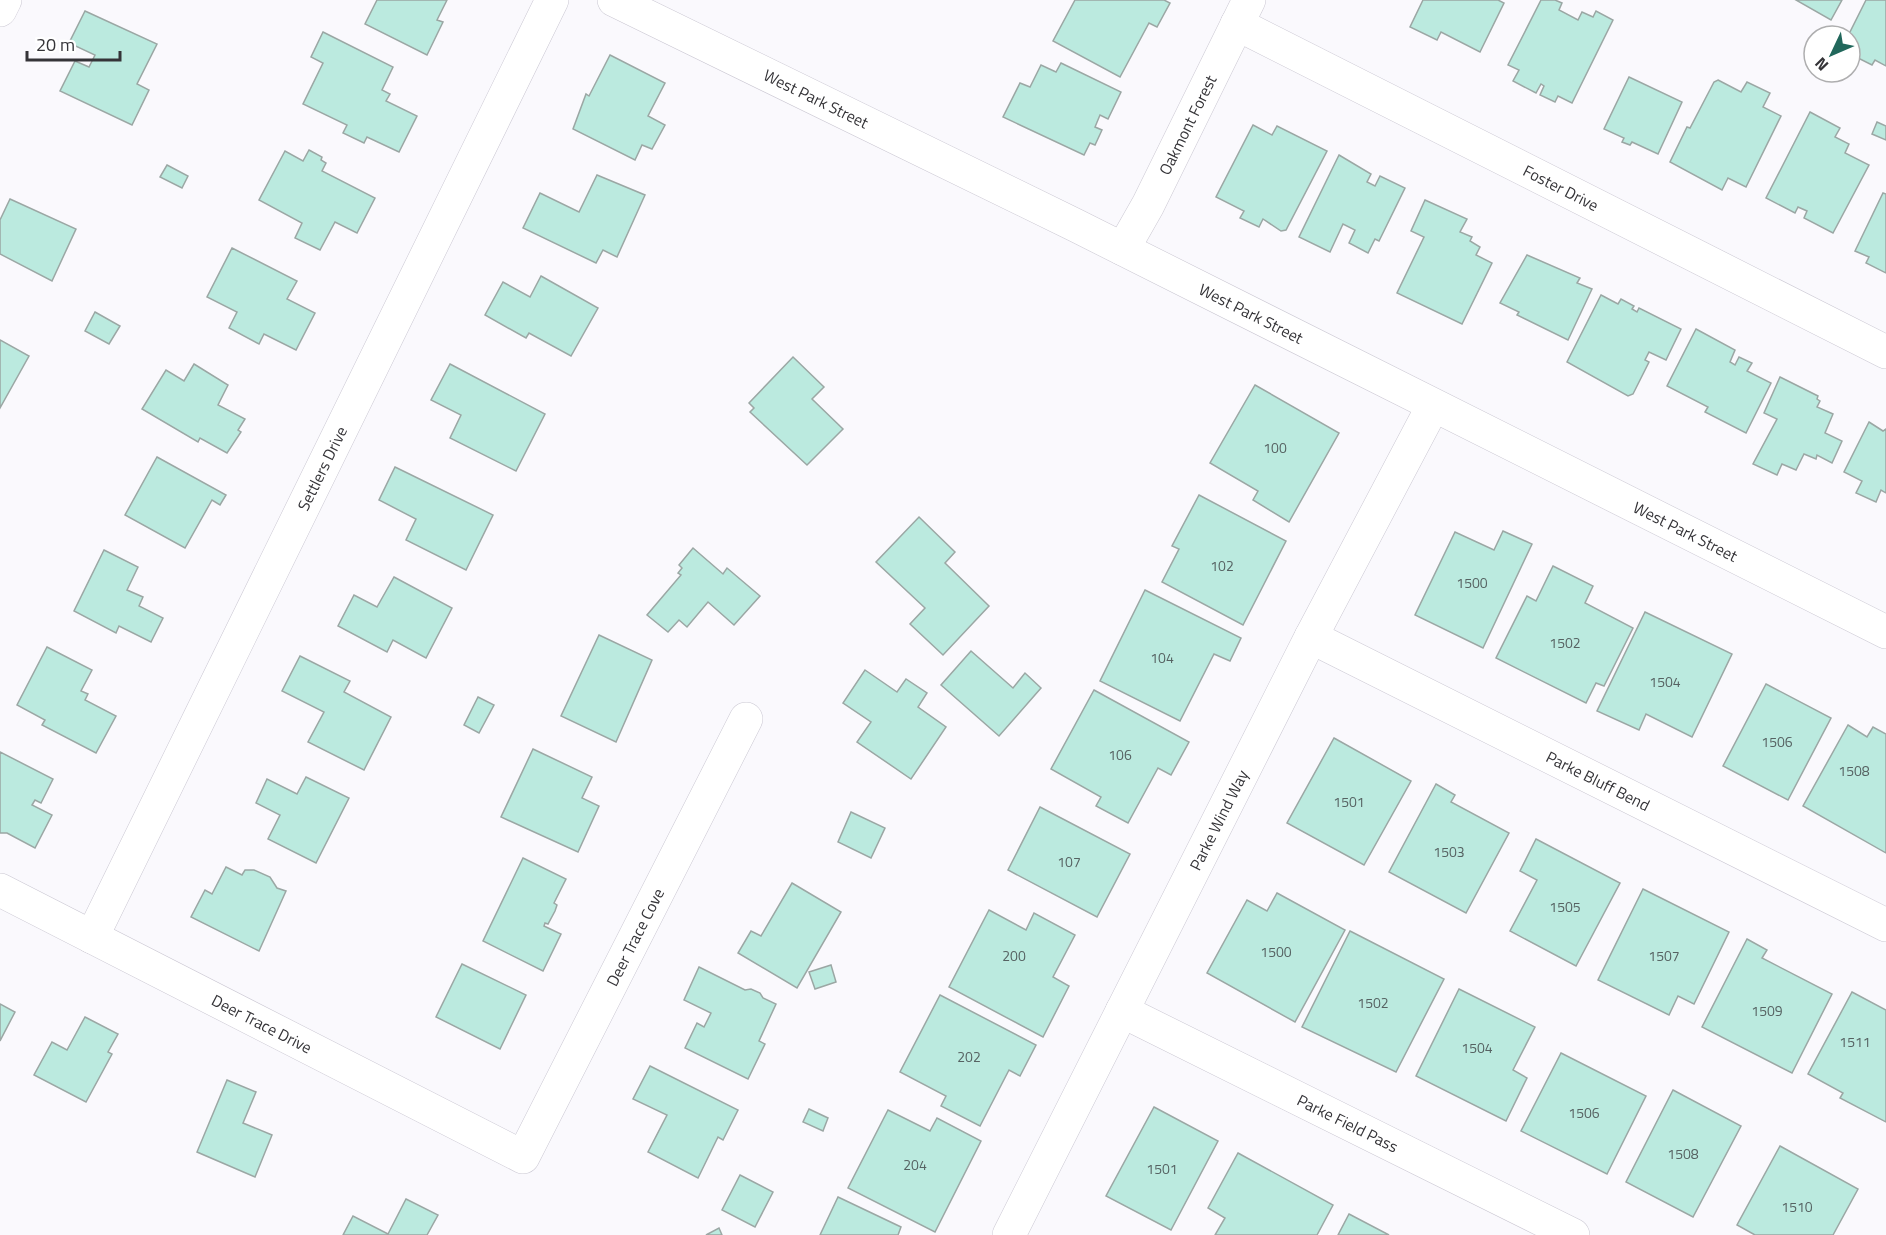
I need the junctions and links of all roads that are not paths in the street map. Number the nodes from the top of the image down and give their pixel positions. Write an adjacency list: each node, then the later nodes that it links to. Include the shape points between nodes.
1 (5, 0): 4 (street)
2 (552, 0): 14 (street, Settlers Drive)
3 (614, 0): 6 (street, West Park Street)
4 (0, 10)
5 (1243, 12): 6 (street, Oakmont Forest); 7 (street, Foster Drive)
6 (1123, 249): 8 (street, West Park Street)
7 (1886, 352)
8 (1433, 406): 9 (street, West Park Street); 10 (street, Parke Wind Way)
9 (1886, 633)
10 (1311, 637): 13 (street, Parke Bluff Bend); 15 (street, Parke Wind Way)
11 (746, 719): 16 (street, Deer Trace Cove)
12 (0, 890): 14 (street, Deer Trace Drive)
13 (1886, 925)
14 (92, 937): 16 (street, Deer Trace Drive)
15 (1122, 1011): 17 (street, Parke Wind Way); 18 (street, Parke Field Pass)
16 (523, 1157)
17 (1009, 1235)
18 (1573, 1235)

